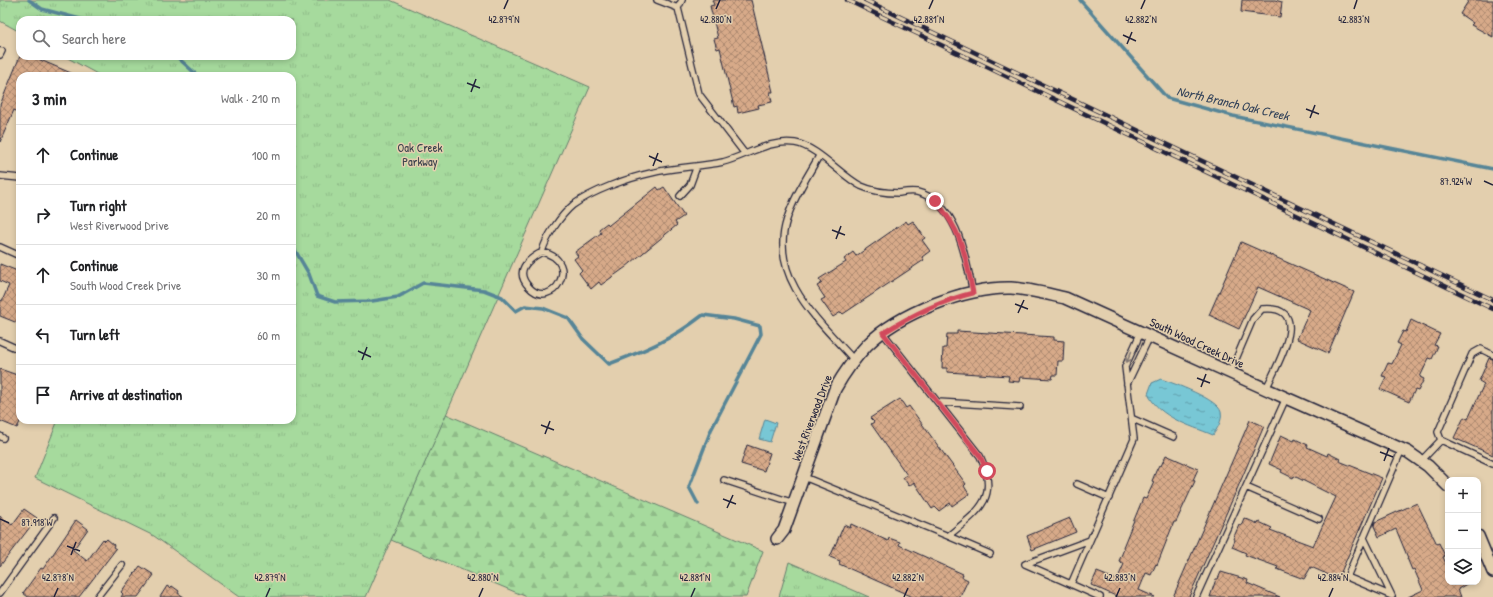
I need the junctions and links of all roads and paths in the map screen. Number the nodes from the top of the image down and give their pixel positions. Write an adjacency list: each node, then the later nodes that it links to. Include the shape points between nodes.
1 (657, 0): 3 (lane)
2 (682, 0): 3 (lane)
3 (678, 8): 6 (lane, via 700,94)
4 (0, 51): 5 (lane)
5 (0, 55)
6 (745, 154): 7 (lane, via 777,143 796,143); 8 (lane, via 723,162)
7 (819, 156): 15 (lane, via 837,171 862,186 887,193 917,192 935,201 957,230); 22 (lane, via 786,219 782,236 782,255 789,278 810,311)
8 (697, 166): 11 (lane, via 690,185); 13 (lane, via 651,173 604,189 582,200 572,206 546,239)
9 (0, 176): 10 (lane)
10 (16, 178)
11 (680, 196)
12 (0, 247): 14 (lane)
13 (542, 252): 13 (lane, via 526,262 522,272 530,288 541,294 549,293 556,288 563,272 559,260)
14 (16, 254)
15 (973, 293): 16 (street, South Wood Creek Drive, via 946,299); 18 (street, South Wood Creek Drive, via 1011,288 1038,291 1065,298)
16 (918, 312): 17 (street, West Riverwood Drive)
17 (883, 333): 22 (street, West Riverwood Drive, via 868,344); 27 (lane)
18 (1145, 334): 23 (street, South Wood Creek Drive); 24 (lane); 24 (lane, one-way to 24, via 1125,366)
19 (0, 341): 20 (lane)
20 (16, 348)
21 (1493, 355): 31 (lane, via 1481,349 1472,354 1438,432)
22 (854, 360): 35 (street, West Riverwood Drive, via 835,389)
23 (1230, 373): 25 (street, South Wood Creek Drive); 25 (lane, via 1253,319 1262,309 1274,308 1286,314 1291,324 1290,336)
24 (1127, 384): 29 (lane)
25 (1266, 389): 26 (street, South Wood Creek Drive)
26 (1286, 398): 32 (street, South Wood Creek Drive); 39 (lane)
27 (938, 402): 28 (lane); 44 (lane, via 980,456 987,471 989,484 985,499 977,512)
28 (1020, 407)
29 (1133, 419): 30 (lane); 40 (lane, via 1134,439)
30 (1174, 437)
31 (1441, 440): 33 (lane); 34 (lane)
32 (1402, 449): 33 (street, South Wood Creek Drive); 45 (lane)
33 (1421, 461): 37 (street, South Wood Creek Drive)
34 (1493, 464)
35 (804, 476): 41 (street, West Riverwood Drive); 44 (lane)
36 (724, 480): 41 (lane)
37 (1445, 483)
38 (1077, 484): 40 (lane)
39 (1246, 487): 43 (lane); 56 (lane)
40 (1109, 498): 47 (lane)
41 (794, 503): 46 (street, West Riverwood Drive, via 784,530)
42 (54, 518): 53 (lane)
43 (1319, 519)
44 (948, 536): 49 (lane)
45 (1364, 538): 45 (lane, via 1347,578 1392,596 1367,545)
46 (777, 539)
47 (1090, 540): 52 (lane); 52 (lane, via 1025,564)
48 (1481, 543): 51 (street)
49 (990, 554)
50 (122, 564): 54 (lane)
51 (1493, 572)
52 (1071, 584): 55 (lane)
53 (0, 593)
54 (97, 597)
55 (1100, 597)
56 (1196, 597)

